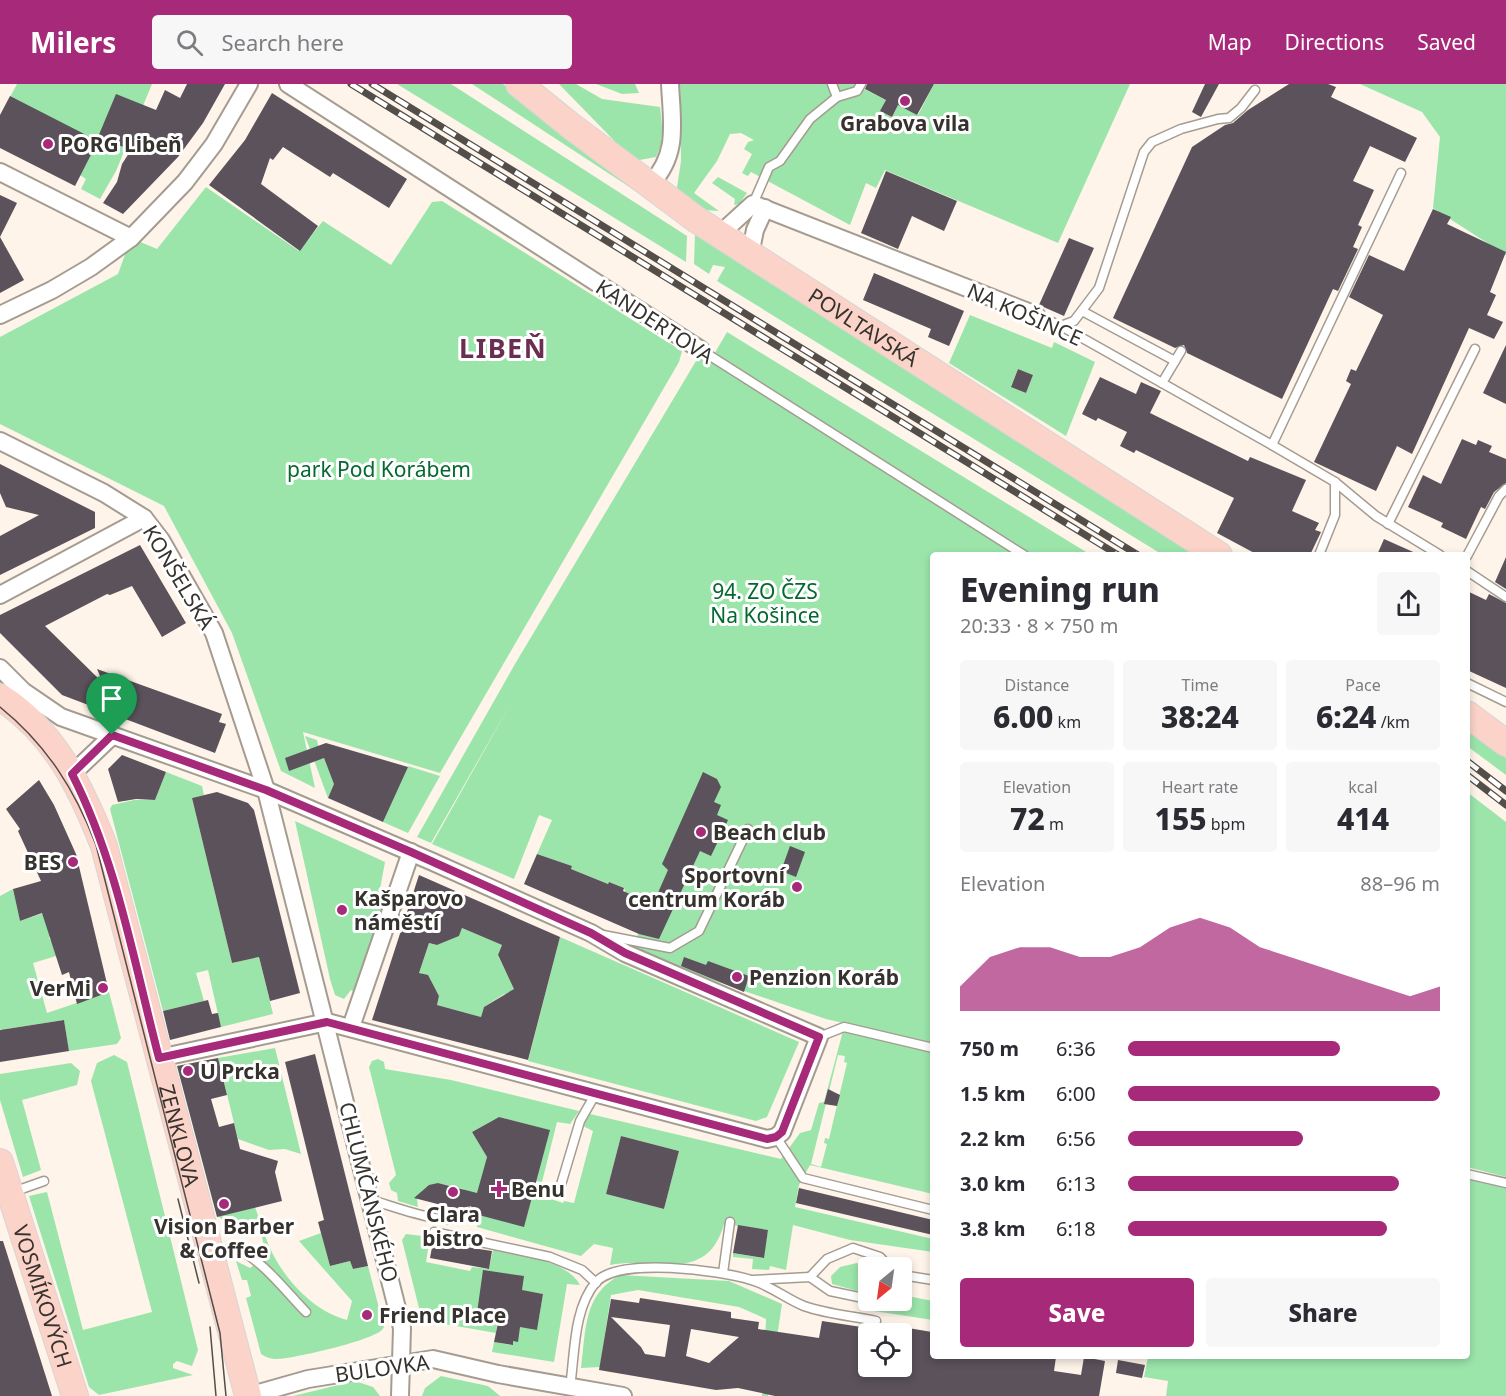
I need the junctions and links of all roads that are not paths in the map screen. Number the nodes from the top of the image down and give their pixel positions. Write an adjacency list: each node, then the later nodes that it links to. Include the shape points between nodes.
1 (249, 84): 16 (street, via 214,144)
2 (288, 84): 23 (street, KANDERTOVA)
3 (519, 84): 10 (main road, POVLTAVSKÁ)
4 (542, 84): 10 (main road)
5 (670, 84): 13 (street, via 673,145 663,172)
6 (832, 84): 9 (lane)
7 (861, 84): 9 (lane, via 857,91)
8 (1256, 90): 18 (lane, via 1229,118 1204,122 1152,142 1144,152 1099,288)
9 (837, 97): 14 (lane, via 810,119 780,161 769,167)
10 (571, 126): 13 (main road, POVLTAVSKÁ)
11 (0, 172): 16 (street)
12 (1401, 173): 28 (lane)
13 (650, 185): 15 (main road, POVLTAVSKÁ)
14 (759, 206): 15 (street); 17 (street); 20 (street, NA KOŠINCE)
15 (719, 235): 17 (main road, POVLTAVSKÁ)
16 (131, 238): 19 (street, via 52,290)
17 (750, 255): 34 (main road, POVLTAVSKÁ)
18 (1082, 311): 21 (lane, via 1074,321); 25 (lane)
19 (0, 315)
20 (1036, 315): 21 (lane, NA KOŠINCE)
21 (1061, 326): 26 (lane, NA KOŠINCE)
22 (1475, 349): 32 (lane)
23 (701, 350): 33 (lane, KANDERTOVA)
24 (1181, 351): 25 (lane)
25 (1175, 361): 26 (lane)
26 (1162, 383): 28 (lane, NA KOŠINCE)
27 (0, 441): 31 (street, KONŠELSKÁ, via 104,493)
28 (1272, 445): 29 (lane, NA KOŠINCE)
29 (1335, 482): 32 (lane, NA KOŠINCE); 35 (lane, via 1335,515)
30 (1506, 489): 37 (lane)
31 (144, 518): 39 (street); 49 (street, KONŠELSKÁ, via 161,540 214,633)
32 (1388, 524): 36 (lane, NA KOŠINCE)
33 (1019, 552)
34 (1214, 552)
35 (1320, 552)
36 (1435, 552)
37 (1469, 552)
38 (1470, 573): 40 (lane)
39 (0, 596)
40 (1506, 597)
41 (0, 668): 43 (street)
42 (1470, 684): 44 (lane)
43 (12, 694): 46 (street); 48 (main road, ZENKLOVA)
44 (1506, 702)
45 (1470, 716): 47 (main road)
46 (112, 735): 48 (street); 49 (street)
47 (1506, 743)
48 (72, 774): 57 (main road, ZENKLOVA, via 104,846)
49 (266, 790): 51 (street); 53 (street)
50 (748, 829): 52 (lane, via 699,931 670,948)
51 (411, 852): 52 (street); 54 (street)
52 (591, 933): 55 (street, via 625,953)
53 (327, 1022): 54 (street); 57 (street); 66 (street, CHLUMČANSKÉHO)
54 (351, 1027): 58 (street)
55 (819, 1037): 56 (lane, via 844,1027); 59 (street, via 782,1132)
56 (930, 1047)
57 (159, 1058): 71 (main road, ZENKLOVA)
58 (596, 1093): 59 (street, via 767,1139); 64 (lane, via 580,1121)
59 (776, 1137): 67 (lane, via 803,1178)
60 (0, 1162): 65 (main road, VOSMÍKOVÝCH)
61 (1470, 1175): 63 (lane)
62 (44, 1181): 65 (lane)
63 (1506, 1183)
64 (560, 1188)
65 (10, 1193): 84 (main road, VOSMÍKOVÝCH)
66 (371, 1200): 68 (lane, via 446,1221 460,1220); 82 (street, CHLUMČANSKÉHO, via 402,1328)
67 (930, 1209)
68 (469, 1212)
69 (730, 1222): 73 (lane)
70 (435, 1232): 78 (lane, via 550,1257 582,1270)
71 (210, 1254): 80 (lane, via 238,1250 256,1262); 85 (main road, ZENKLOVA)
72 (880, 1257): 74 (lane, via 853,1248 827,1259)
73 (723, 1273): 76 (lane); 78 (lane, via 628,1268 603,1276)
74 (810, 1277): 76 (lane); 79 (lane, via 830,1291)
75 (912, 1277): 77 (lane)
76 (753, 1280): 81 (lane, via 805,1306)
77 (930, 1280)
78 (596, 1283): 83 (lane, via 581,1311)
79 (858, 1297)
80 (306, 1312)
81 (876, 1321)
82 (403, 1362): 83 (street, BULOVKA, via 433,1359); 85 (street, BULOVKA, via 308,1379); 86 (street, CHLUMČANSKÉHO)
83 (570, 1387): 87 (street, BULOVKA)
84 (75, 1396)
85 (248, 1396)
86 (400, 1396)
87 (623, 1396)

